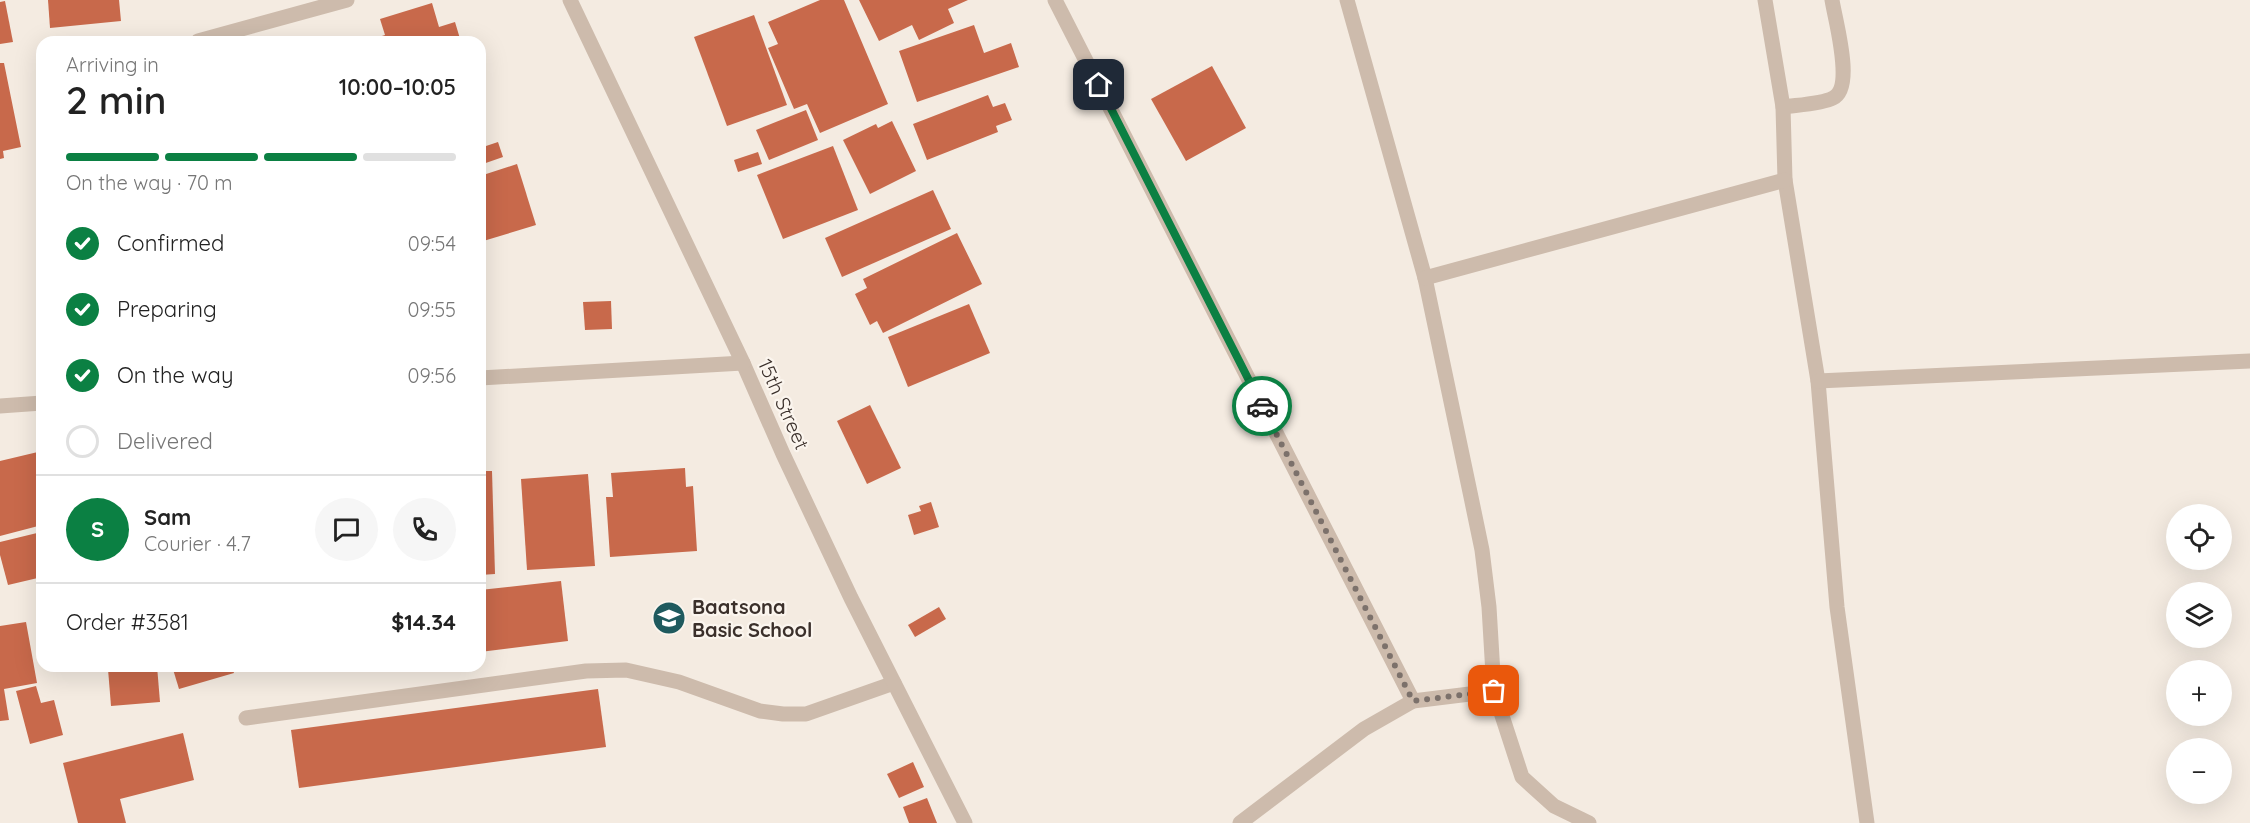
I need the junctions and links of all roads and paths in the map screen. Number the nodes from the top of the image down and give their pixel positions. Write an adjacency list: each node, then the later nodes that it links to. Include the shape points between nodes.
1 (347, 0): 7 (street)
2 (570, 0): 12 (street, 15th Street)
3 (1055, 0): 19 (street)
4 (1347, 0): 10 (street)
5 (1765, 0): 8 (street)
6 (1832, 0): 8 (street, via 1845,73 1842,90 1834,98)
7 (216, 36)
8 (1783, 107): 9 (street)
9 (1785, 180): 10 (street); 14 (street)
10 (1425, 278): 18 (street, via 1482,550)
11 (2250, 360): 14 (street)
12 (743, 363): 13 (street); 17 (street, 15th Street)
13 (486, 378)
14 (1818, 381): 24 (street, via 1837,607)
15 (36, 403): 16 (street)
16 (0, 406)
17 (894, 683): 20 (street, via 806,714 783,714 760,711 679,682 626,670 586,671); 21 (street, 15th Street)
18 (1494, 691): 19 (street); 23 (street, via 1522,777 1554,806)
19 (1413, 701): 22 (street, via 1364,729)
20 (246, 717)
21 (965, 823)
22 (1240, 823)
23 (1589, 823)
24 (1867, 823)

